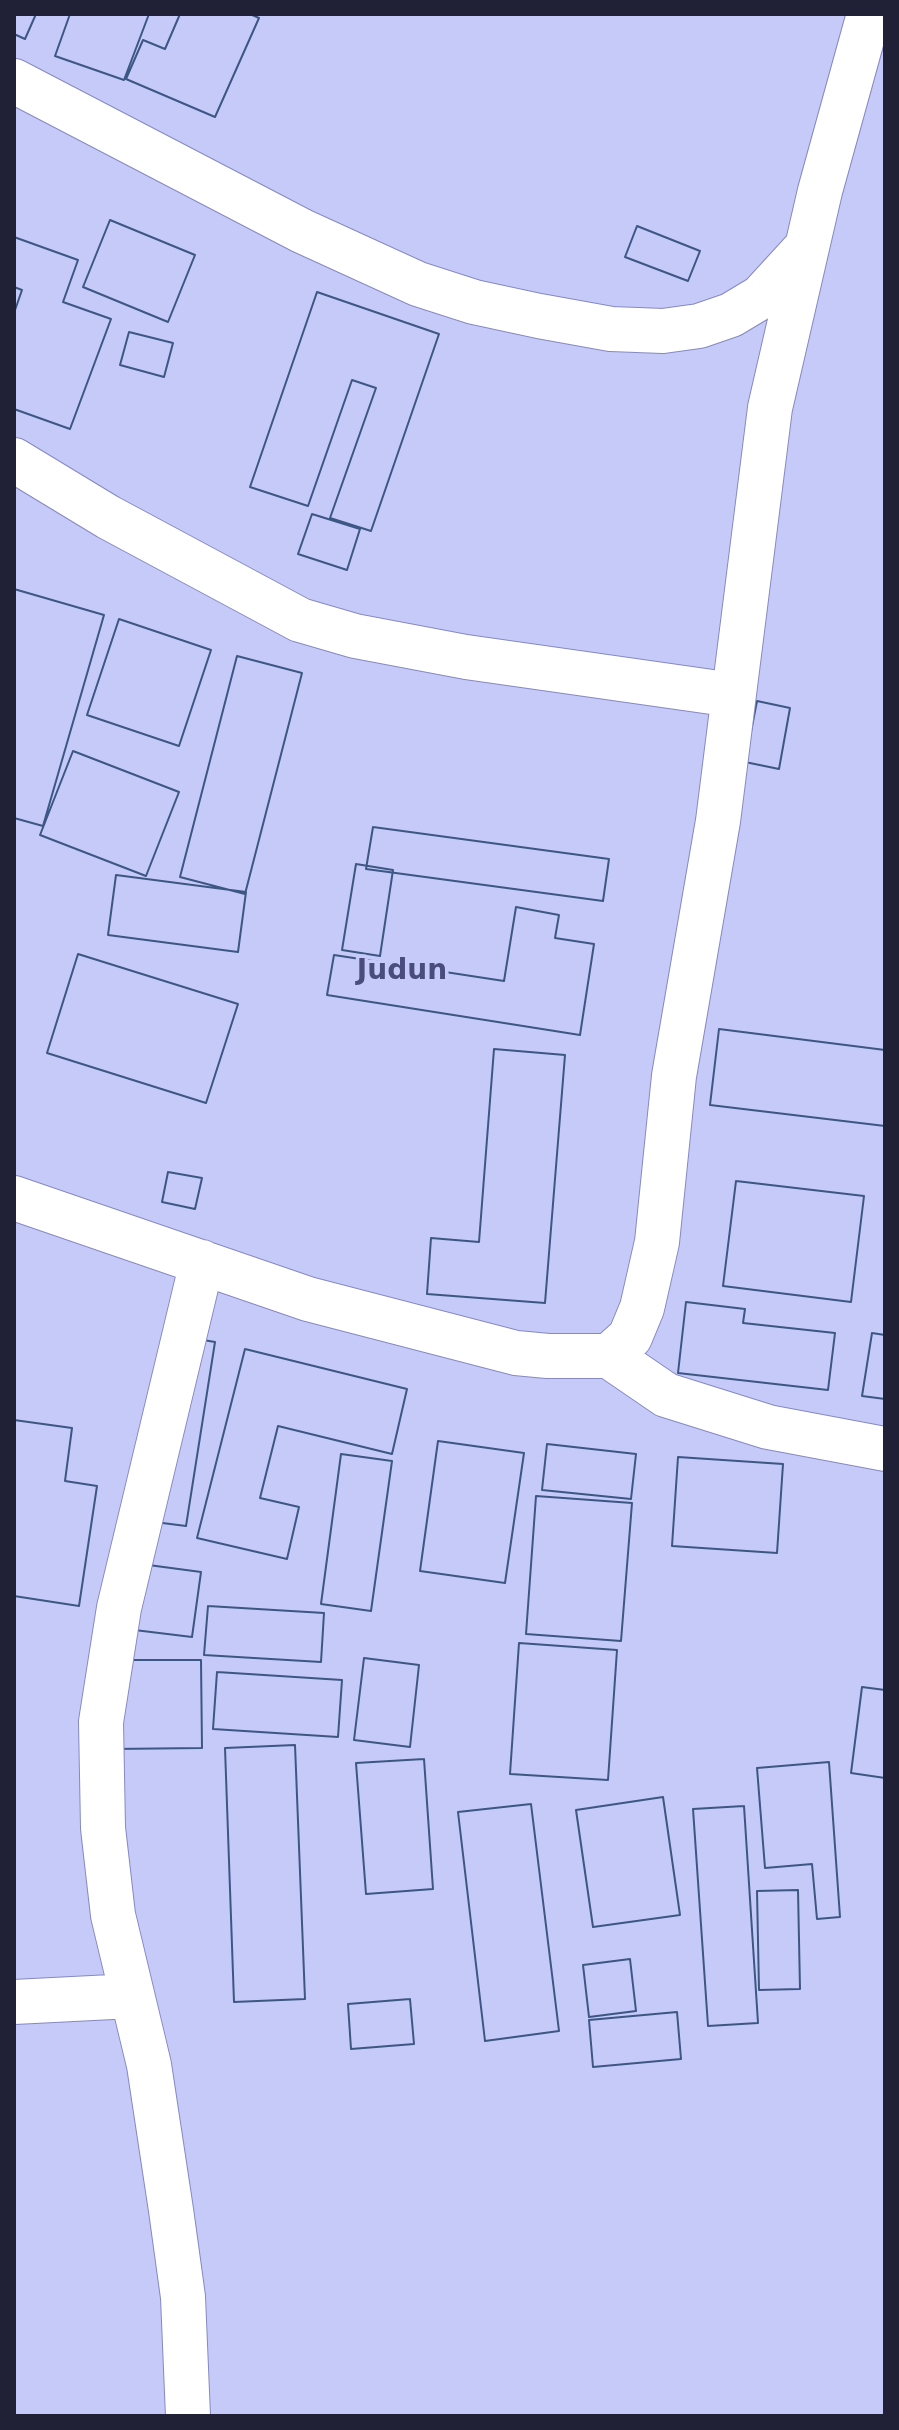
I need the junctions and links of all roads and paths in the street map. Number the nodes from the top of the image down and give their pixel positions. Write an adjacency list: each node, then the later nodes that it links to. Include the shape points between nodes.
1 (869, 14): 3 (street)
2 (14, 81): 3 (street, via 302,231 418,284 539,316 611,329 699,326 761,297)
3 (807, 247): 5 (street, via 770,408)
4 (14, 460): 5 (street, via 300,620 466,657)
5 (733, 695): 8 (street, via 718,821 674,1076 657,1242 636,1323 630,1337)
6 (14, 1198): 7 (street)
7 (202, 1262): 8 (street, via 308,1299 516,1353); 10 (street, via 119,1608 101,1722 109,1886)
8 (609, 1356): 9 (street, via 666,1395 768,1427)
9 (885, 1449)
10 (132, 1996): 11 (street); 12 (street, via 149,2065 183,2297)
11 (14, 2002)
12 (188, 2416)

